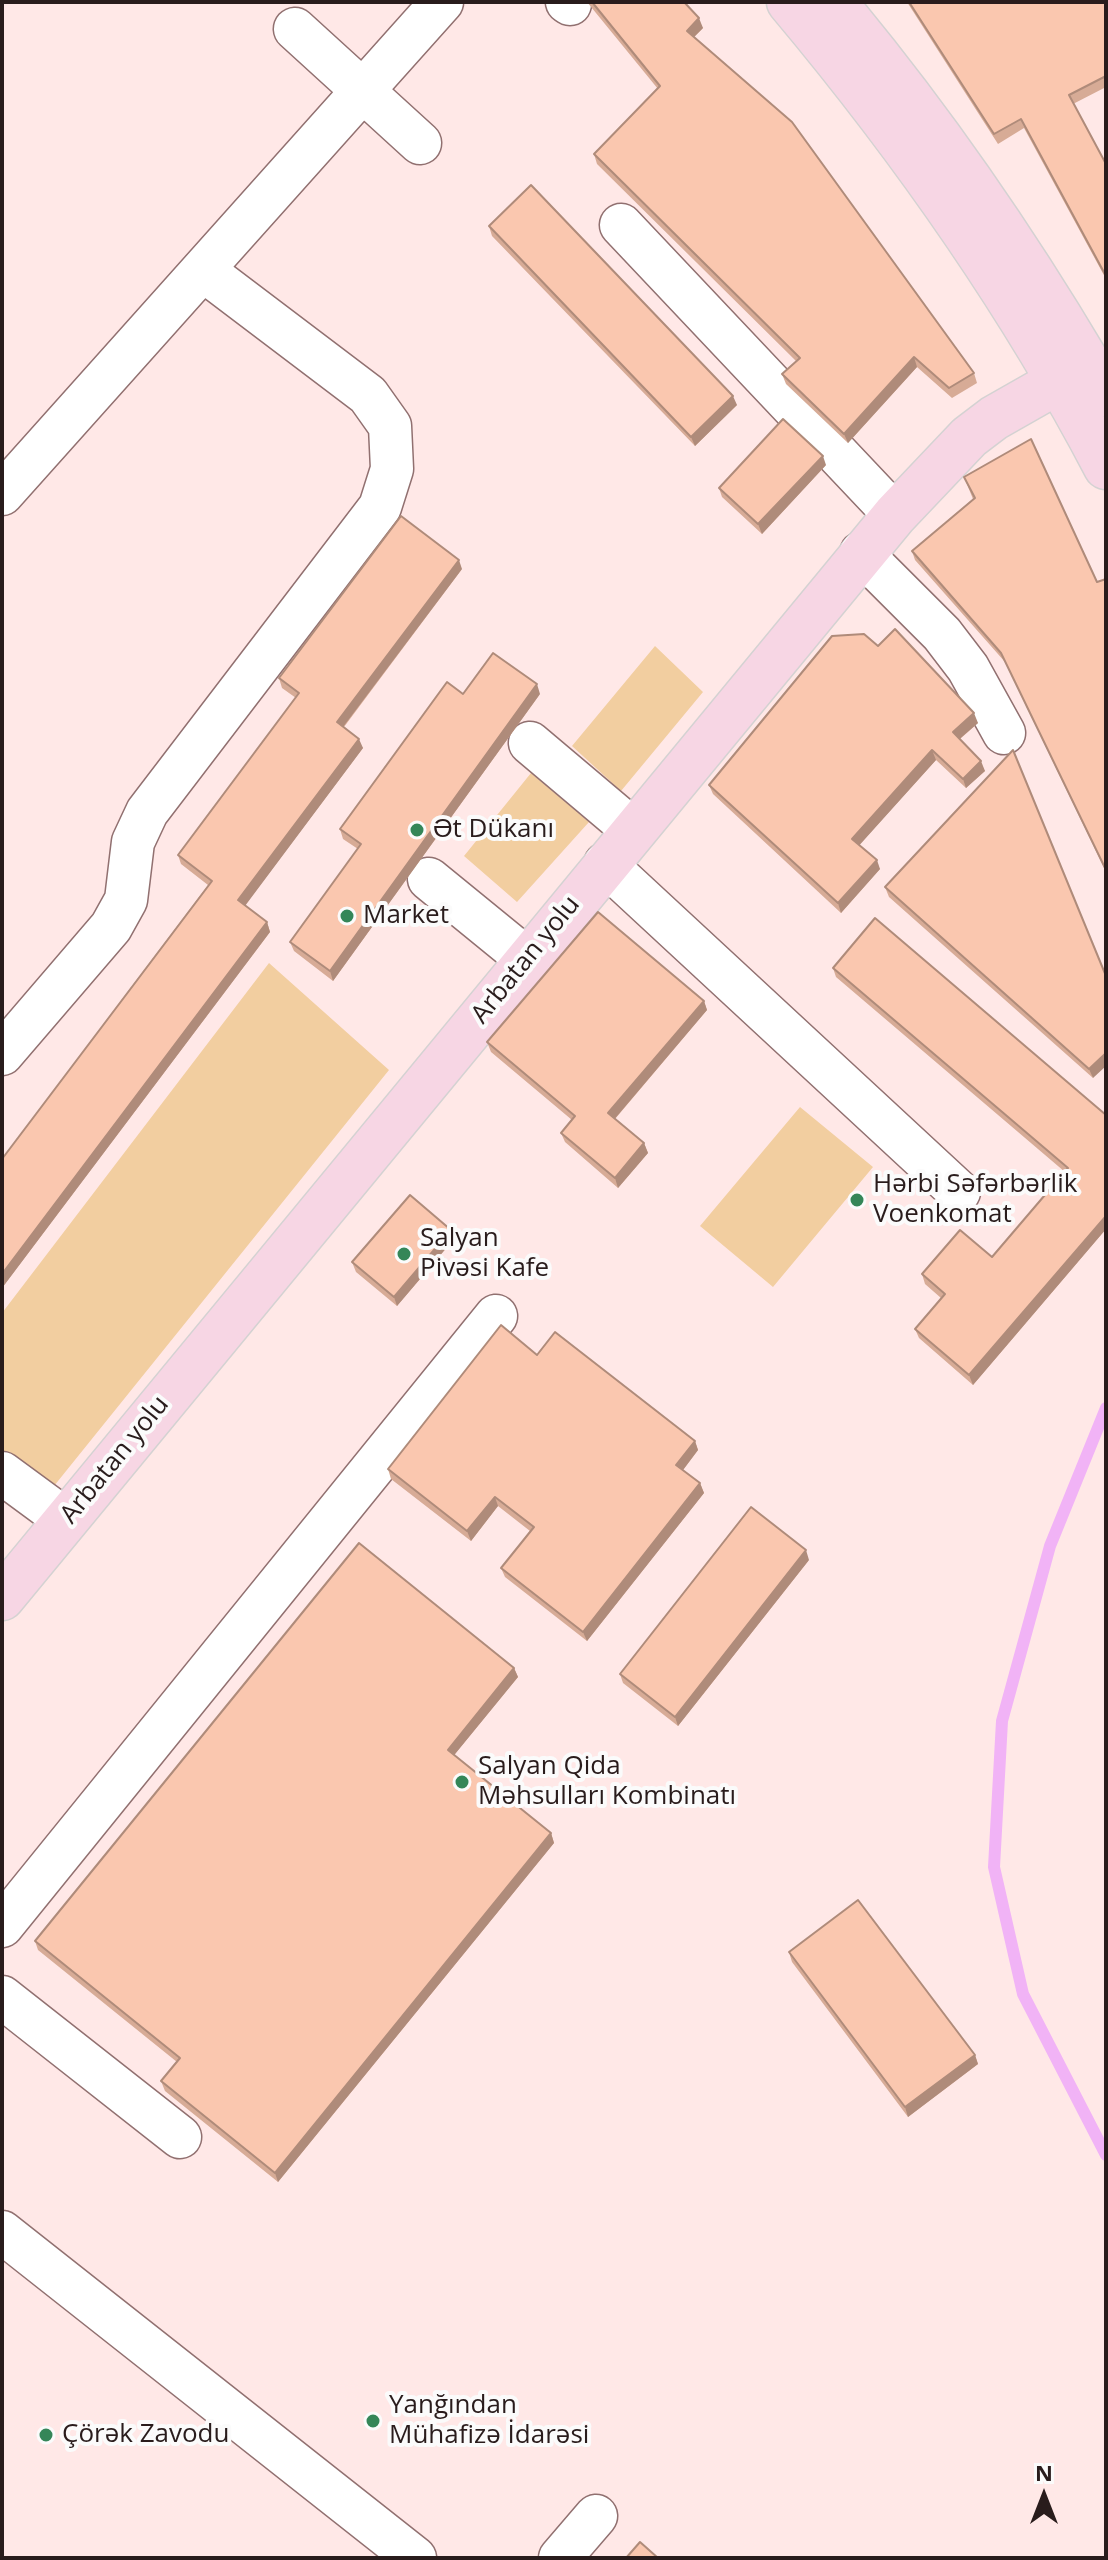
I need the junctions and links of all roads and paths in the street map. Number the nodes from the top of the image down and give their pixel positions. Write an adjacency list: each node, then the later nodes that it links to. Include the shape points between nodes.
1 (442, 2): 5 (street)
2 (789, 2): 9 (main road, via 921,171 1021,318)
3 (834, 2): 9 (main road, via 958,164 1049,297)
4 (295, 29): 5 (street)
5 (362, 92): 6 (street); 8 (street)
6 (420, 143)
7 (621, 225): 12 (street)
8 (203, 270): 11 (street); 20 (street, via 368,395 390,426 392,469 380,507 147,812 133,842 126,900 111,927)
9 (1084, 380): 10 (main road); 12 (main road, Arbatan yolu, via 969,437)
10 (1106, 467)
11 (2, 494)
12 (895, 515): 13 (main road, Arbatan yolu)
13 (861, 553): 14 (street, via 942,634); 16 (main road, Arbatan yolu)
14 (1004, 733)
15 (530, 743): 16 (street)
16 (633, 830): 17 (main road, Arbatan yolu)
17 (605, 864): 19 (main road, Arbatan yolu); 21 (street)
18 (429, 879): 19 (street)
19 (527, 959): 24 (main road, Arbatan yolu)
20 (2, 1054)
21 (959, 1192)
22 (496, 1316): 26 (street)
23 (2, 1473): 24 (street)
24 (66, 1520): 25 (main road, Arbatan yolu)
25 (2, 1598)
26 (2, 1926)
27 (2, 1997): 28 (street)
28 (180, 2137)
29 (2, 2232): 31 (street)
30 (596, 2516): 32 (street)
31 (415, 2558)
32 (560, 2558)

